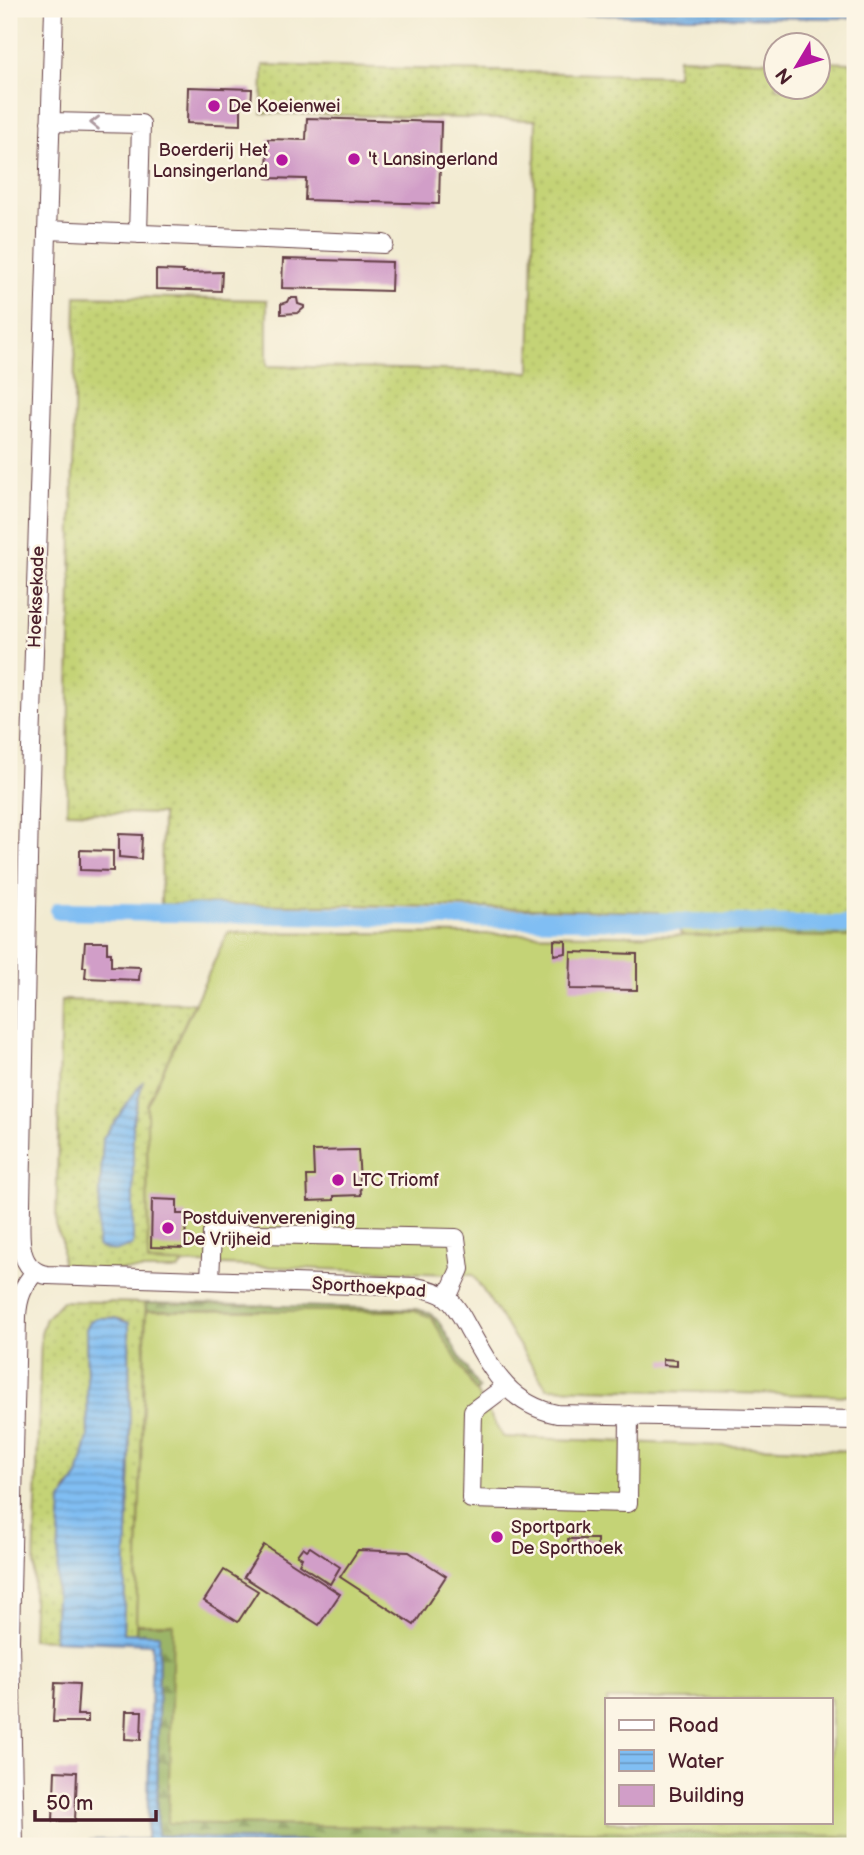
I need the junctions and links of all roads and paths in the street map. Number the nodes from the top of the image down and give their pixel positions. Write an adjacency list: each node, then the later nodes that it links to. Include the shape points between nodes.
1 (54, 9): 2 (street, Hoeksekade)
2 (50, 122): 3 (street, Hoeksekade); 4 (street, one-way to 2, via 141,124)
3 (47, 230): 4 (street); 6 (street, Hoeksekade, via 21,1205 21,1248)
4 (138, 234): 5 (street)
5 (384, 244)
6 (35, 1272): 7 (street, Sporthoekpad); 12 (street, via 23,1288 17,1316)
7 (210, 1280): 8 (street, Sporthoekpad, via 416,1287); 8 (street, via 212,1233 456,1238 460,1269)
8 (447, 1298): 9 (street, Sporthoekpad)
9 (505, 1387): 10 (street, Sporthoekpad, via 540,1411); 10 (street, via 473,1411 471,1499 628,1503)
10 (629, 1415): 11 (street, Sporthoekpad)
11 (855, 1420)
12 (9, 1640): 14 (street)
13 (9, 1835): 14 (street)
14 (14, 1846)

